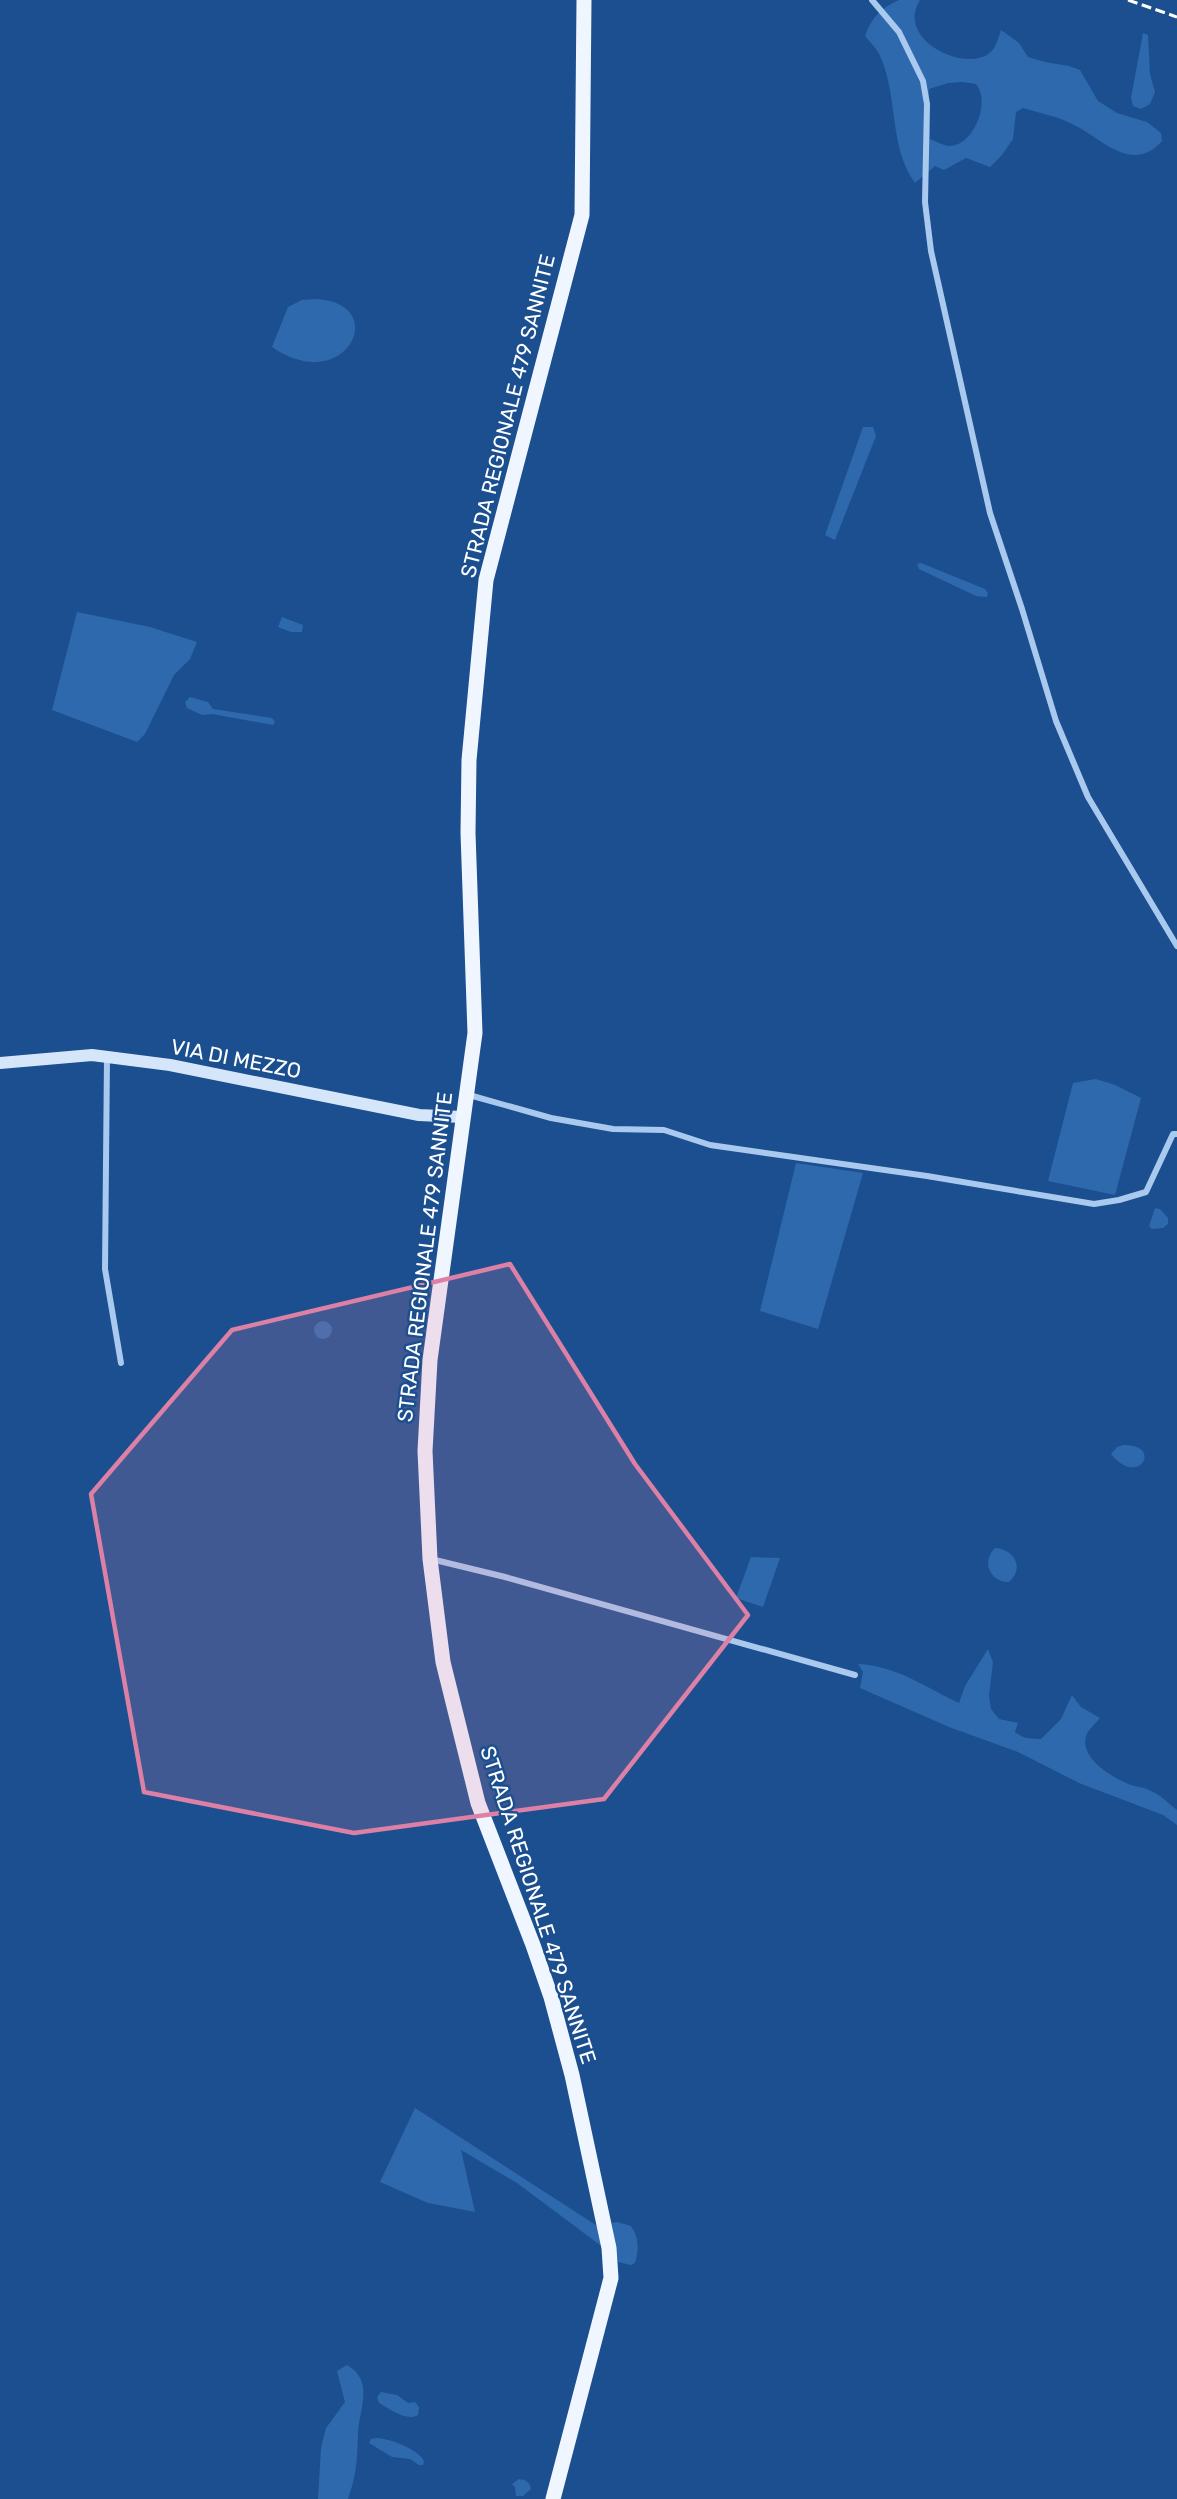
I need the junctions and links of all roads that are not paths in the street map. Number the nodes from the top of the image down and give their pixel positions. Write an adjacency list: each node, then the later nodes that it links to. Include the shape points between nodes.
1 (584, 0): 6 (main road, STRADA REGIONALE 479 SANNITE, via 582,215 486,580 469,760 475,1034)
2 (872, 0): 3 (street, via 899,32 923,81 927,104 925,202 931,251 990,513 1056,722 1088,797)
3 (1177, 946)
4 (107, 1057): 5 (main road, VIA DI MEZZO); 7 (main road, VIA DI MEZZO, via 170,1065 420,1115); 9 (street, via 105,1269)
5 (0, 1063)
6 (465, 1094): 7 (main road, STRADA REGIONALE 479 SANNITE); 8 (street, via 551,1118 603,1127 664,1130 710,1145 1094,1204 1146,1192 1173,1134)
7 (462, 1117): 10 (main road, STRADA REGIONALE 479 SANNITE, via 430,1360 425,1451)
8 (1177, 1134)
9 (122, 1363)
10 (430, 1559): 11 (street); 12 (main road, STRADA REGIONALE 479 SANNITE, via 443,1662 473,1786 551,1997 572,2074 609,2248 611,2278)
11 (855, 1675)
12 (553, 2499)

